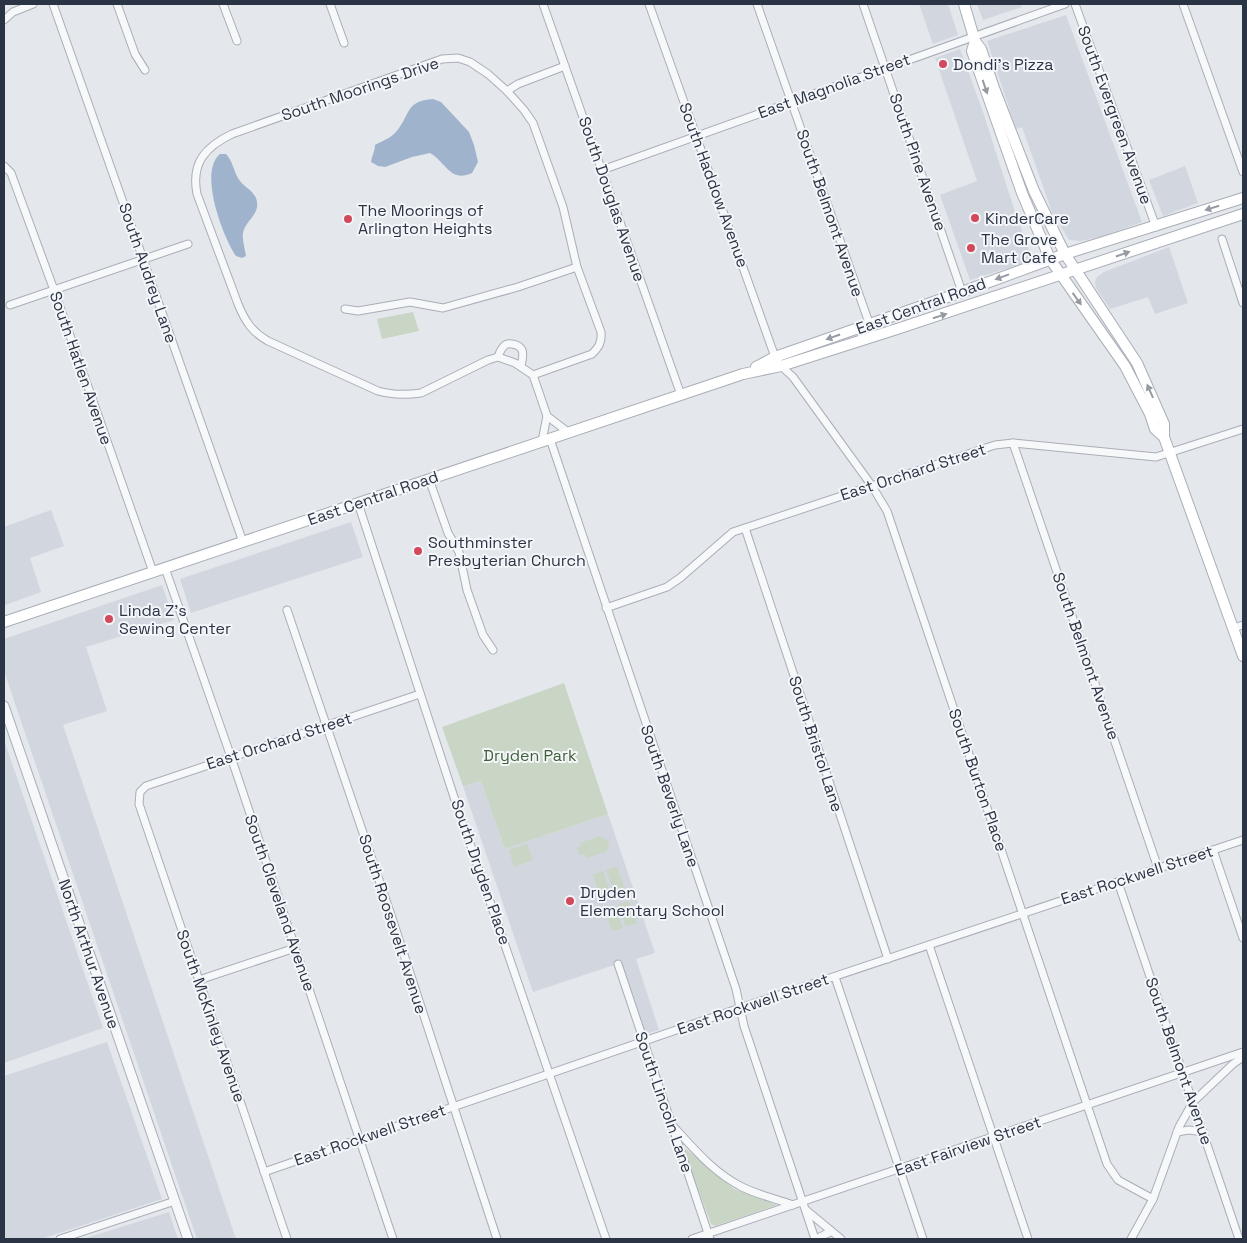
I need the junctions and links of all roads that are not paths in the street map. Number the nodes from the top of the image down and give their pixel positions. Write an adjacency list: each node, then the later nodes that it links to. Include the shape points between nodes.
1 (33, 4): 14 (street, via 13,12)
2 (53, 4): 33 (street, South Audrey Lane)
3 (117, 4): 20 (street, via 135,54)
4 (223, 4): 16 (street)
5 (330, 4): 17 (street)
6 (543, 4): 18 (street, South Douglas Avenue)
7 (649, 4): 23 (street, South Haddow Avenue)
8 (757, 4): 22 (street, South Belmont Avenue)
9 (863, 4): 19 (street, South Pine Avenue)
10 (964, 4): 15 (main road)
11 (1065, 4): 15 (street, East Magnolia Street)
12 (1075, 4): 29 (street, South Evergreen Avenue)
13 (1182, 4): 26 (street)
14 (4, 20)
15 (974, 39): 19 (street, East Magnolia Street); 32 (main road, via 981,49 1034,191); 34 (main road, one-way to 34, via 972,51 1022,193)
16 (236, 41)
17 (344, 43)
18 (565, 66): 21 (street); 25 (street, South Douglas Avenue)
19 (885, 67): 22 (street, East Magnolia Street); 39 (street, South Pine Avenue)
20 (145, 70)
21 (507, 91): 35 (street, South Moorings Drive, via 533,123 563,207); 45 (street, South Moorings Drive, via 470,62 458,58 442,59 232,134 211,146 199,163 195,180 246,322 268,340 388,394 409,395 430,390)
22 (791, 101): 23 (street, East Magnolia Street); 43 (street, South Belmont Avenue)
23 (697, 136): 25 (street, East Magnolia Street); 46 (street, South Haddow Avenue)
24 (4, 166): 38 (street, South Hatlen Avenue, via 11,173)
25 (602, 170): 49 (street, South Douglas Avenue)
26 (1243, 172)
27 (1243, 198): 29 (main road, East Central Road, one-way to 29)
28 (1243, 214): 36 (main road, East Central Road, one-way to 28)
29 (1156, 226): 32 (main road, East Central Road)
30 (1222, 239): 40 (street)
31 (188, 244): 33 (street)
32 (1065, 254): 34 (main road, East Central Road); 36 (main road)
33 (143, 259): 38 (street); 61 (street, South Audrey Lane)
34 (1050, 259): 37 (main road); 39 (main road, East Central Road, one-way to 39)
35 (577, 267): 42 (street, via 518,288 444,308 410,302 358,311); 48 (street, South Moorings Drive, via 602,340 592,354)
36 (1076, 271): 37 (main road, East Central Road); 53 (main road, one-way to 36, via 1164,424 1137,363)
37 (1060, 276): 44 (main road, East Central Road, one-way to 37); 53 (main road, one-way to 53, via 1126,366 1155,429)
38 (54, 290): 41 (street); 63 (street, South Hatlen Avenue)
39 (962, 292): 43 (main road, East Central Road)
40 (1243, 304)
41 (10, 305)
42 (345, 309)
43 (869, 324): 44 (street, South Belmont Avenue); 46 (main road, East Central Road, one-way to 46)
44 (874, 337): 46 (main road, East Central Road)
45 (498, 357): 47 (street); 47 (street, South Moorings Drive, via 504,346 517,345 522,350)
46 (778, 361): 49 (main road, East Central Road); 58 (street, South Burton Place)
47 (521, 366): 48 (street)
48 (532, 375): 50 (street)
49 (681, 395): 52 (main road, East Central Road)
50 (547, 416): 52 (street); 54 (street)
51 (1243, 429): 56 (street, East Orchard Street)
52 (568, 432): 54 (main road, East Central Road)
53 (1164, 437): 56 (main road)
54 (546, 440): 57 (main road, East Central Road); 64 (street, South Beverly Lane)
55 (1013, 443): 56 (street, East Orchard Street, via 1156,457); 58 (street, East Orchard Street, via 995,444); 77 (street, South Belmont Avenue)
56 (1170, 452): 67 (main road)
57 (429, 479): 59 (main road, East Central Road); 68 (street, via 448,532 459,552 467,590 480,626)
58 (872, 486): 60 (street, East Orchard Street); 79 (street, South Burton Place, via 887,511)
59 (358, 504): 61 (main road, East Central Road); 70 (street, South Dryden Place)
60 (745, 528): 64 (street, East Orchard Street, via 725,538 667,587); 83 (street, South Bristol Lane)
61 (243, 542): 62 (main road, East Central Road)
62 (165, 568): 63 (main road, East Central Road); 73 (street, South Cleveland Avenue)
63 (153, 572): 66 (main road, East Central Road)
64 (606, 608): 87 (street, South Beverly Lane)
65 (286, 610): 72 (street, South Roosevelt Avenue)
66 (4, 622)
67 (1238, 627): 69 (main road)
68 (493, 650)
69 (1243, 656)
70 (420, 694): 72 (street, East Orchard Street); 92 (street, South Dryden Place)
71 (4, 706): 104 (street, North Arthur Avenue)
72 (327, 725): 73 (street, East Orchard Street); 95 (street, South Roosevelt Avenue)
73 (231, 756): 74 (street, East Orchard Street, via 146,786); 82 (street, South Cleveland Avenue)
74 (140, 792): 86 (street, South McKinley Avenue, via 139,804)
75 (1243, 840): 76 (street, East Rockwell Street)
76 (1213, 850): 77 (street, East Rockwell Street); 80 (street)
77 (1158, 868): 78 (street, East Rockwell Street)
78 (1118, 882): 79 (street, East Rockwell Street); 91 (street, South Belmont Avenue)
79 (1024, 913): 81 (street, East Rockwell Street); 94 (street, South Burton Place)
80 (1243, 938)
81 (929, 945): 83 (street, East Rockwell Street); 99 (street)
82 (295, 948): 86 (street); 100 (street, South Cleveland Avenue)
83 (888, 959): 85 (street, East Rockwell Street)
84 (618, 964): 88 (street, South Lincoln Lane)
85 (834, 977): 87 (street, East Rockwell Street); 101 (street)
86 (199, 980): 102 (street, South McKinley Avenue)
87 (740, 1008): 88 (street, East Rockwell Street); 105 (street, South Beverly Lane)
88 (643, 1041): 92 (street, East Rockwell Street); 96 (street, South Lincoln Lane)
89 (1243, 1052): 91 (street, East Fairview Street)
90 (1243, 1057): 93 (street)
91 (1182, 1073): 93 (street, South Belmont Avenue); 94 (street, East Fairview Street)
92 (550, 1074): 95 (street, East Rockwell Street); 115 (street, South Dryden Place)
93 (1193, 1102): 97 (street); 98 (street, South Belmont Avenue)
94 (1089, 1104): 99 (street, East Fairview Street); 103 (street, South Burton Place, via 1112,1173 1118,1180)
95 (453, 1107): 100 (street, East Rockwell Street); 114 (street, South Roosevelt Avenue)
96 (671, 1124): 106 (street, via 709,1165 724,1176 742,1187); 109 (street, South Lincoln Lane)
97 (1178, 1132): 98 (street); 103 (street)
98 (1203, 1132): 122 (street, South Belmont Avenue)
99 (994, 1137): 101 (street, East Fairview Street); 120 (street)
100 (360, 1139): 102 (street, East Rockwell Street); 113 (street, South Cleveland Avenue)
101 (899, 1169): 105 (street, East Fairview Street); 119 (street)
102 (264, 1172): 112 (street, South McKinley Avenue)
103 (1154, 1198): 121 (street)
104 (175, 1201): 110 (street); 111 (street, North Arthur Avenue)
105 (803, 1202): 106 (street, East Fairview Street); 107 (street, South Beverly Lane)
106 (793, 1205): 107 (street); 109 (street, East Fairview Street)
107 (806, 1210): 108 (street); 117 (street, South Beverly Lane)
108 (830, 1232): 117 (street); 118 (street)
109 (709, 1236): 116 (street, East Fairview Street)
110 (60, 1239)
111 (188, 1239)
112 (287, 1239)
113 (393, 1239)
114 (497, 1239)
115 (606, 1239)
116 (692, 1239)
117 (816, 1239)
118 (841, 1239)
119 (922, 1239)
120 (1028, 1239)
121 (1131, 1239)
122 (1240, 1239)

